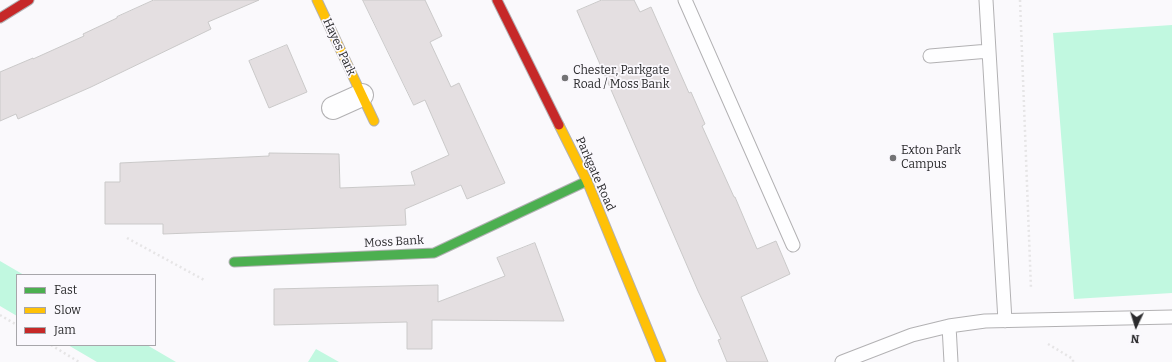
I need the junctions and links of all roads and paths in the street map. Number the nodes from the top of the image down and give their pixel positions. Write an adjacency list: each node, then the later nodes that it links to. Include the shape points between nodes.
1 (29, 0): 7 (street)
2 (317, 0): 10 (street, Hayes Park)
3 (497, 0): 13 (street, Parkgate Road)
4 (685, 0): 15 (lane)
5 (986, 0): 8 (lane)
6 (1020, 0): 18 (path)
7 (0, 18)
8 (989, 51): 9 (lane); 21 (lane)
9 (930, 56)
10 (362, 95): 11 (street); 12 (street, Hayes Park)
11 (333, 108)
12 (374, 121)
13 (587, 181): 16 (street, Moss Bank, via 434,252); 26 (street, Parkgate Road)
14 (127, 238): 17 (path)
15 (793, 245)
16 (234, 262)
17 (206, 281)
18 (1031, 289)
19 (0, 315): 22 (path)
20 (1172, 317): 21 (lane)
21 (1005, 321): 23 (lane)
22 (16, 324)
23 (949, 326): 27 (lane, via 912,335); 28 (lane)
24 (53, 346): 25 (path)
25 (79, 362)
26 (661, 362)
27 (842, 362)
28 (951, 362)

